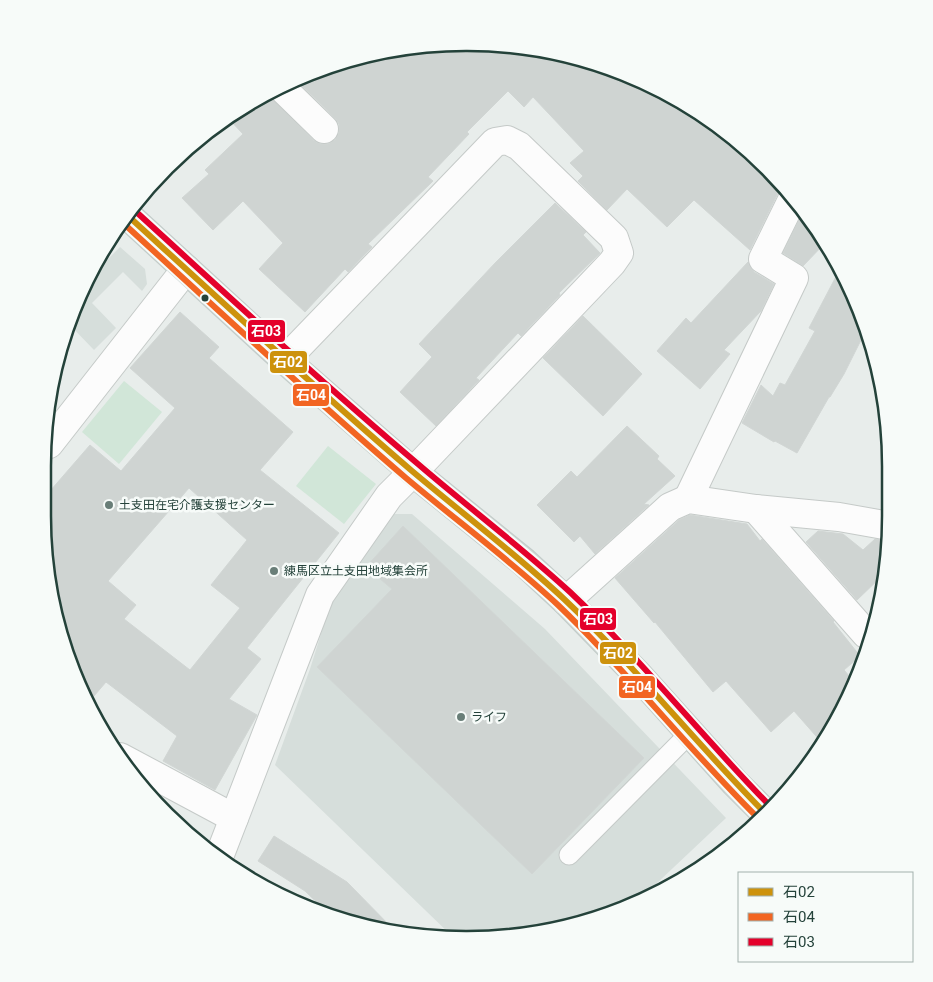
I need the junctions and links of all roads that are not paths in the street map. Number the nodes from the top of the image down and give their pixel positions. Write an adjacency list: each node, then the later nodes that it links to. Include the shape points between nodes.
1 (287, 92): 2 (street)
2 (324, 129)
3 (789, 206): 9 (street, via 763,259 794,278)
4 (133, 220): 5 (main road)
5 (186, 269): 6 (main road); 7 (street)
6 (285, 360): 8 (main road); 8 (street, via 495,142 507,140 519,146 614,238 620,253)
7 (52, 440)
8 (413, 472): 12 (main road, via 524,562); 17 (street, via 389,496 320,595)
9 (688, 499): 10 (street); 12 (street, via 670,507)
10 (756, 509): 11 (street, via 839,516); 13 (street)
11 (882, 525)
12 (566, 601): 14 (main road)
13 (865, 633)
14 (690, 733): 16 (main road); 19 (lane)
15 (135, 765): 17 (street)
16 (760, 808)
17 (234, 818): 18 (street)
18 (222, 850)
19 (569, 855)

